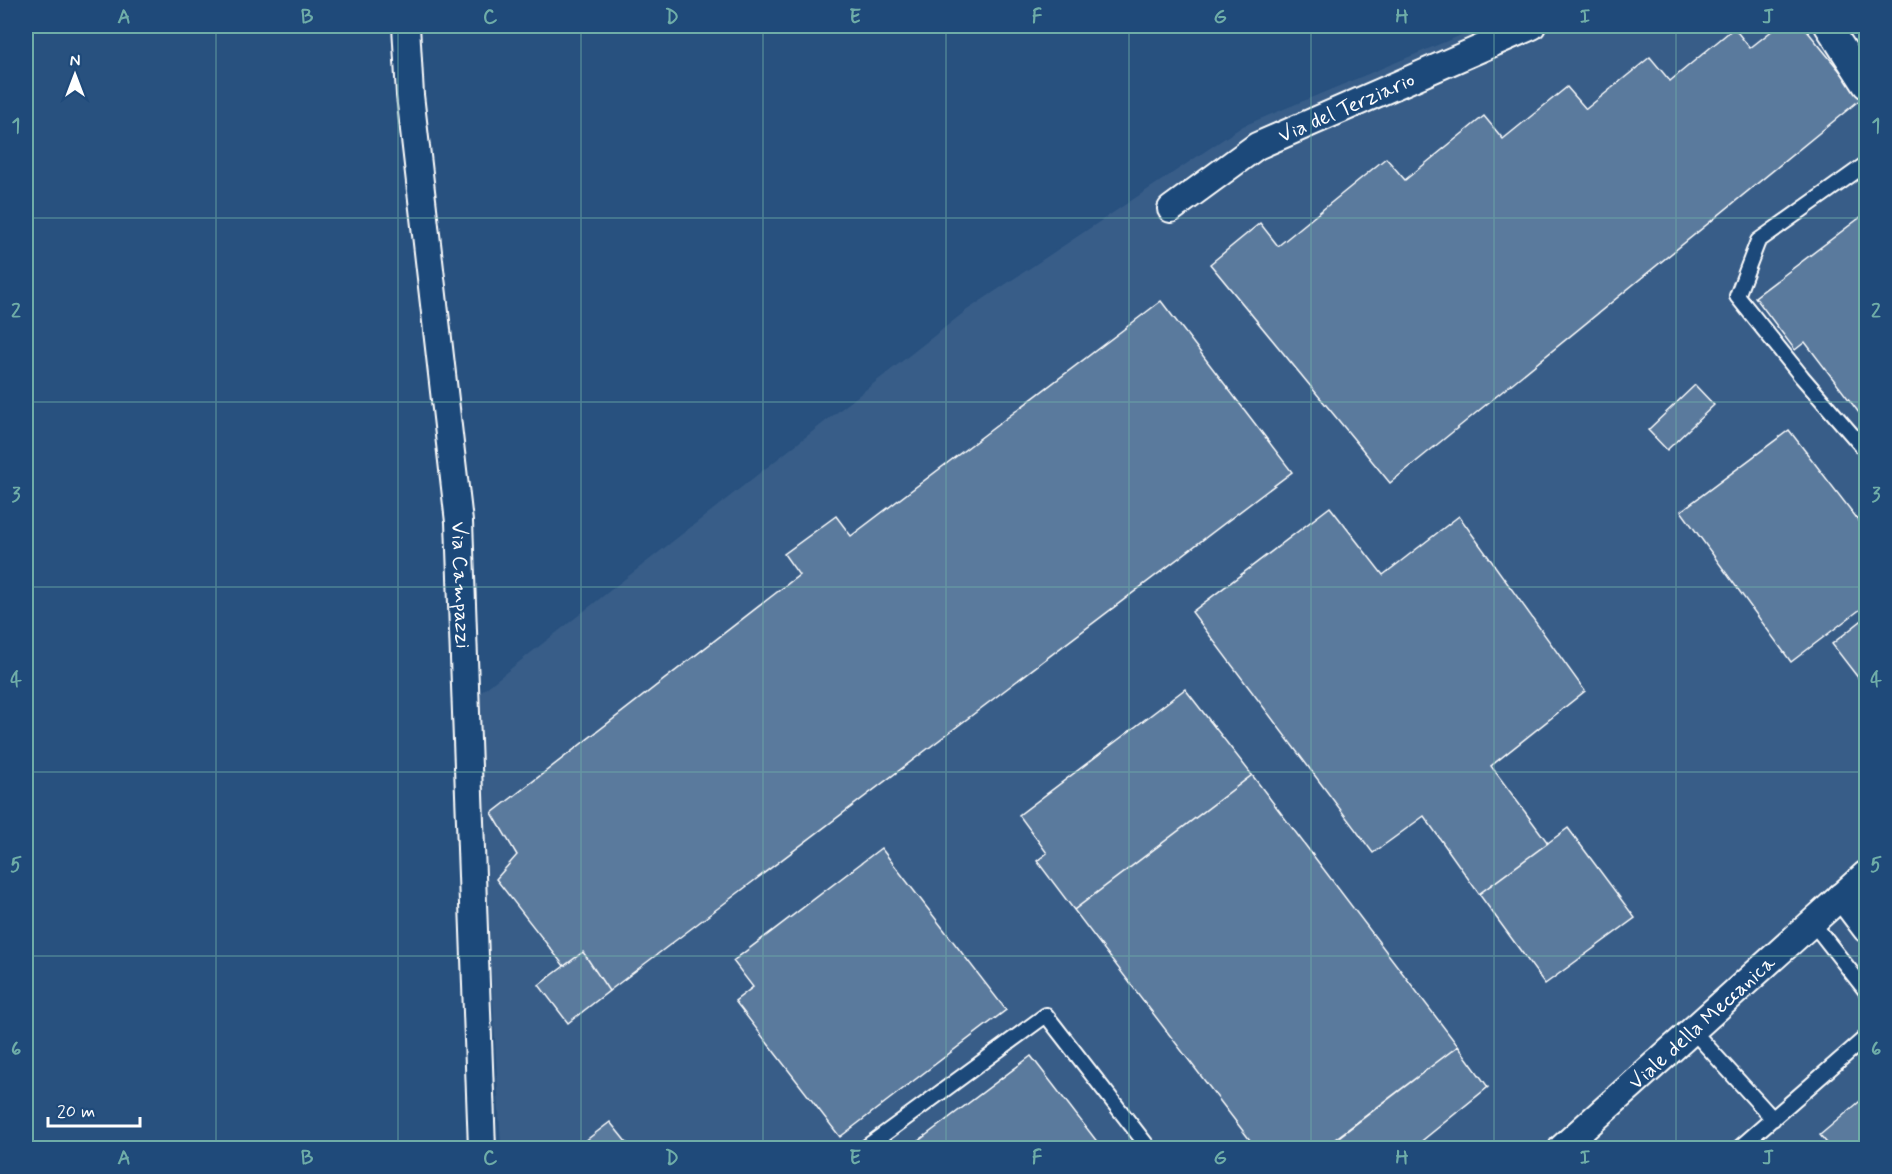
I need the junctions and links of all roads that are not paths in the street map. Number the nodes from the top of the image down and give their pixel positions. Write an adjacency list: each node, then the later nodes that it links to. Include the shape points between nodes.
1 (406, 26): 17 (street, Via Campazzi, via 410,95 459,522)
2 (1532, 26): 6 (street, Via del Terziario, via 1257,146)
3 (1828, 26): 4 (street)
4 (1866, 85)
5 (1866, 164): 7 (lane, via 1758,241 1737,296)
6 (1171, 209)
7 (1866, 451)
8 (1866, 874): 9 (street, Viale della Meccanica)
9 (1841, 896): 10 (street, Viale della Meccanica); 11 (street)
10 (1812, 922): 12 (lane); 13 (street, Viale della Meccanica)
11 (1866, 929)
12 (1866, 991)
13 (1693, 1030): 15 (lane); 16 (street, Viale della Meccanica)
14 (1866, 1036): 15 (lane)
15 (1773, 1119): 20 (lane)
16 (1577, 1144)
17 (482, 1149)
18 (865, 1149): 19 (lane, via 1046,1015)
19 (1149, 1149)
20 (1739, 1149)

